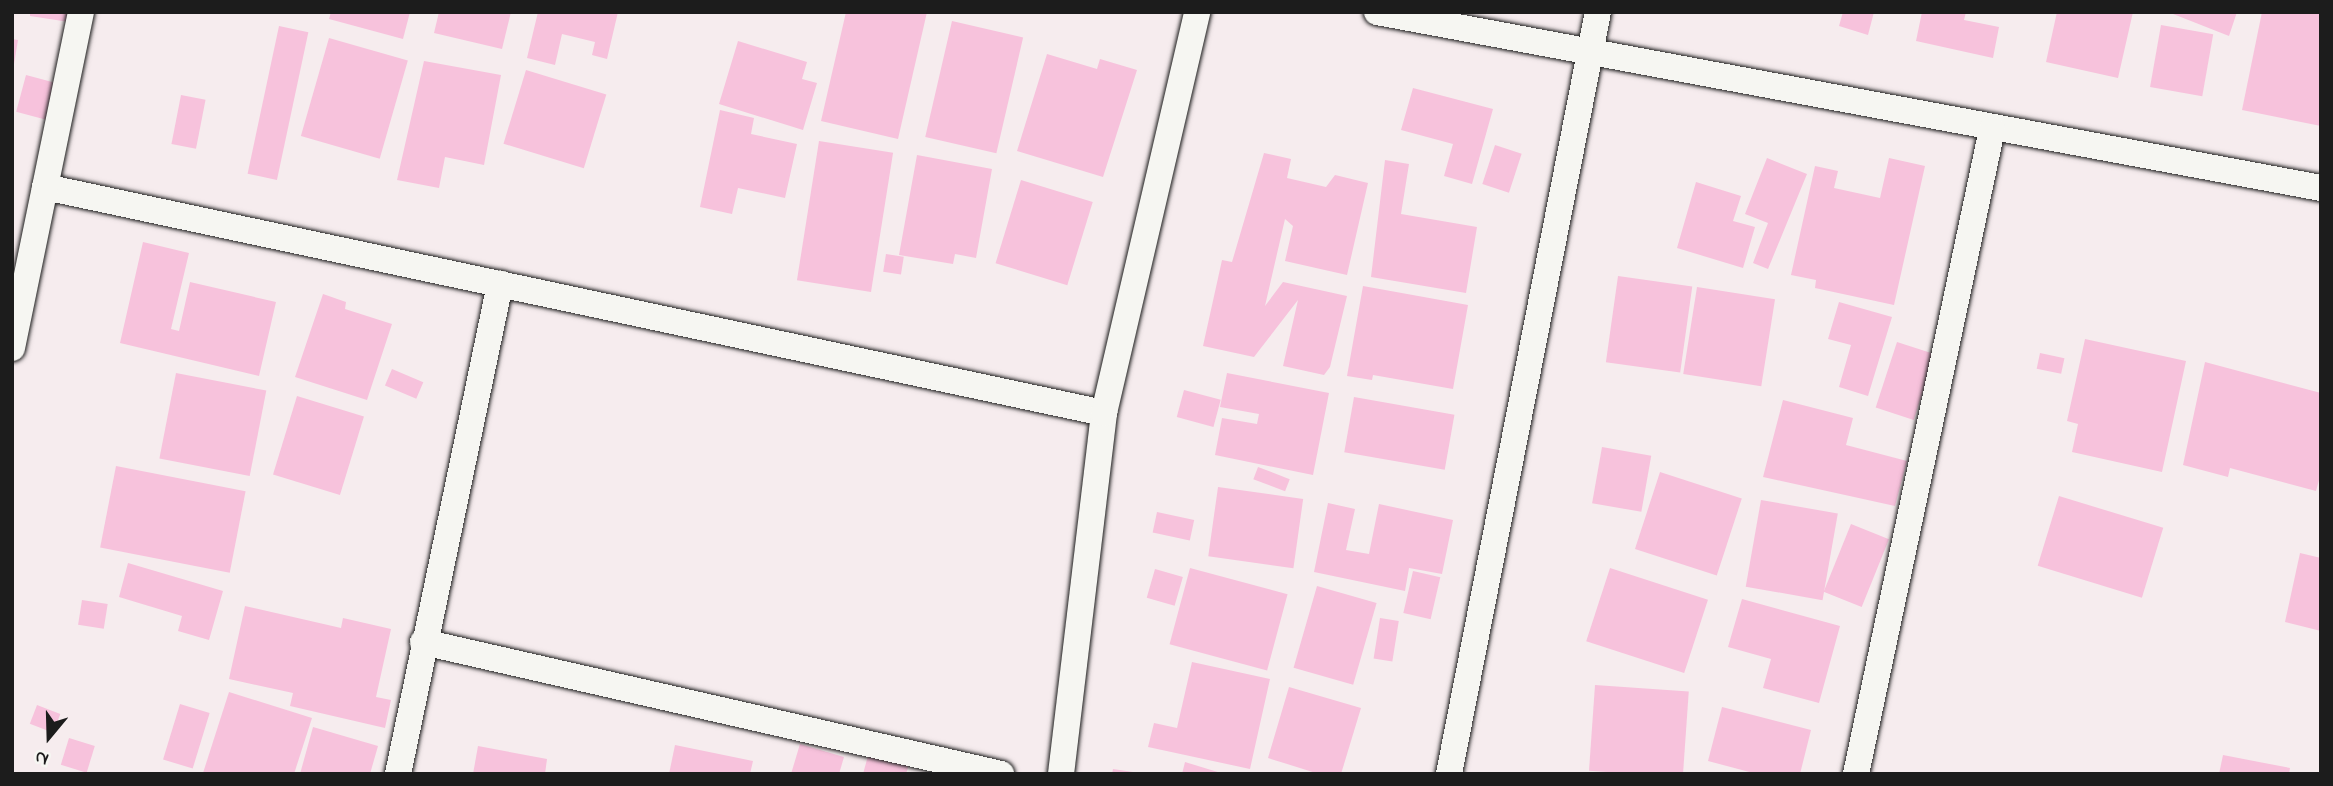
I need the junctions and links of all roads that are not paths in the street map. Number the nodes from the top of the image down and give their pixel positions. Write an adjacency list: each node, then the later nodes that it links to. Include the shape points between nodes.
1 (81, 12): 7 (street)
2 (1197, 12): 11 (street)
3 (1377, 12): 5 (street)
4 (1598, 12): 5 (street)
5 (1590, 55): 6 (street); 16 (street)
6 (1992, 129): 8 (street); 17 (street)
7 (45, 187): 9 (street); 10 (street)
8 (2321, 188)
9 (500, 284): 11 (street); 12 (street)
10 (12, 348)
11 (1104, 413): 15 (street)
12 (423, 642): 13 (street); 14 (street)
13 (398, 774)
14 (1001, 774)
15 (1061, 774)
16 (1449, 774)
17 (1856, 774)

